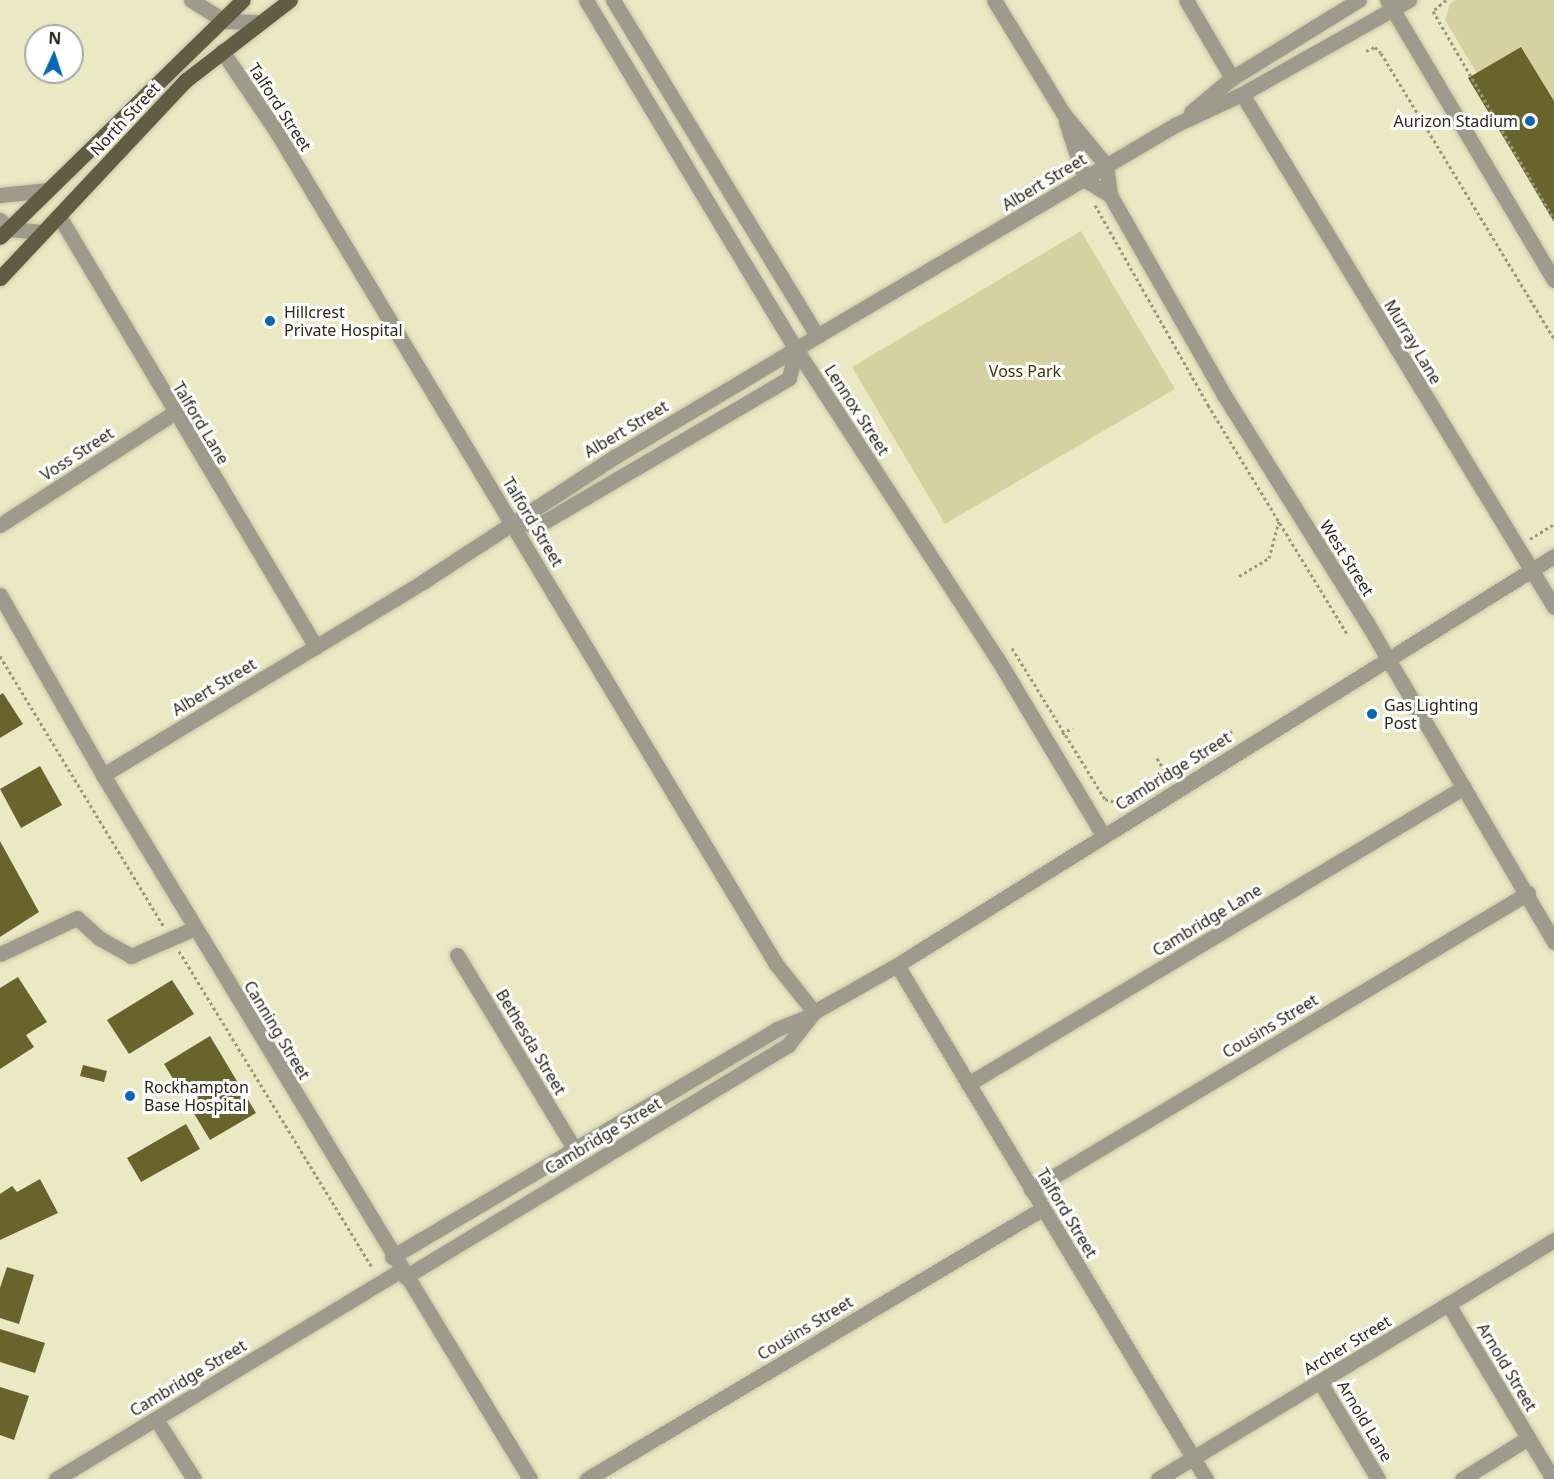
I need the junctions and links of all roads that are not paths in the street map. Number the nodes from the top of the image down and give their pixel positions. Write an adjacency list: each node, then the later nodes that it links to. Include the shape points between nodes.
1 (191, 0): 11 (street)
2 (243, 0): 11 (main road, North Street)
3 (290, 0): 12 (main road, North Street)
4 (586, 0): 29 (street, Lennox Street)
5 (613, 0): 28 (street)
6 (994, 0): 16 (street)
7 (1186, 0): 14 (street)
8 (1359, 0): 14 (street, Albert Street)
9 (1409, 0): 10 (street, Albert Street)
10 (1390, 5): 15 (street, Albert Street); 27 (street)
11 (221, 19): 12 (street); 20 (main road, North Street)
12 (257, 22): 13 (main road, North Street)
13 (222, 51): 23 (main road, North Street, via 186,80); 31 (street, Talford Street, via 276,131)
14 (1232, 78): 17 (street, Albert Street)
15 (1242, 94): 17 (street, Albert Street); 34 (street, Murray Lane)
16 (1063, 113): 18 (street); 19 (street)
17 (1174, 125): 18 (street, Albert Street)
18 (1106, 165): 19 (street, Albert Street); 22 (street, West Street)
19 (1085, 180): 22 (street, West Street); 28 (street, Albert Street)
20 (48, 190): 21 (street); 24 (main road, North Street)
21 (0, 195)
22 (1110, 195): 38 (street, West Street, via 1224,395)
23 (59, 216): 25 (main road, North Street); 30 (street, Talford Lane)
24 (3, 229): 25 (street)
25 (43, 232): 26 (main road, North Street)
26 (0, 278)
27 (1554, 280)
28 (817, 336): 29 (street, Albert Street)
29 (796, 349): 31 (street, Albert Street); 31 (street, via 789,378 537,526); 41 (street, Lennox Street, via 997,658)
30 (174, 413): 32 (street, Voss Street); 37 (street, Talford Lane)
31 (512, 521): 37 (street, Albert Street); 48 (street, Talford Street, via 776,964)
32 (0, 525)
33 (1554, 556): 34 (street, Cambridge Street)
34 (1532, 570): 36 (street, Murray Lane); 38 (street, Cambridge Street)
35 (0, 595): 39 (street, Canning Street)
36 (1554, 608)
37 (316, 647): 39 (street, Albert Street)
38 (1389, 660): 40 (street, West Street); 41 (street, Cambridge Street)
39 (103, 775): 43 (street, Canning Street)
40 (1464, 787): 42 (street, West Street); 49 (street, Cambridge Lane)
41 (1103, 835): 47 (street, Cambridge Street)
42 (1527, 893): 44 (street, West Street); 51 (street, Cousins Street)
43 (195, 928): 45 (street, via 131,956 99,938 76,918); 54 (street, Canning Street)
44 (1554, 942)
45 (0, 954)
46 (457, 955): 50 (street, Bethesda Street)
47 (897, 965): 48 (street, Cambridge Street); 49 (street, Talford Street)
48 (812, 1014): 50 (street, Cambridge Street, via 777,1029); 55 (street, Cambridge Street, via 788,1045)
49 (968, 1084): 51 (street, Talford Street)
50 (574, 1148): 54 (street, Cambridge Street)
51 (1031, 1190): 52 (street, Talford Street)
52 (1042, 1209): 60 (street, Talford Street); 64 (street, Cousins Street)
53 (1554, 1241): 56 (street, Archer Street)
54 (392, 1257): 55 (street, Canning Street)
55 (403, 1274): 58 (street, Cambridge Street); 63 (street, Canning Street)
56 (1448, 1304): 57 (street, Archer Street); 59 (street, Arnold Street)
57 (1320, 1382): 60 (street, Archer Street); 67 (street, Arnold Lane)
58 (156, 1419): 61 (street, Cambridge Street); 62 (street)
59 (1528, 1438): 68 (street); 69 (street, Arnold Street)
60 (1193, 1457): 65 (street, Archer Street); 66 (street, Talford Street)
61 (56, 1479)
62 (194, 1479)
63 (530, 1479)
64 (587, 1479)
65 (1158, 1479)
66 (1206, 1479)
67 (1378, 1479)
68 (1462, 1479)
69 (1553, 1479)

